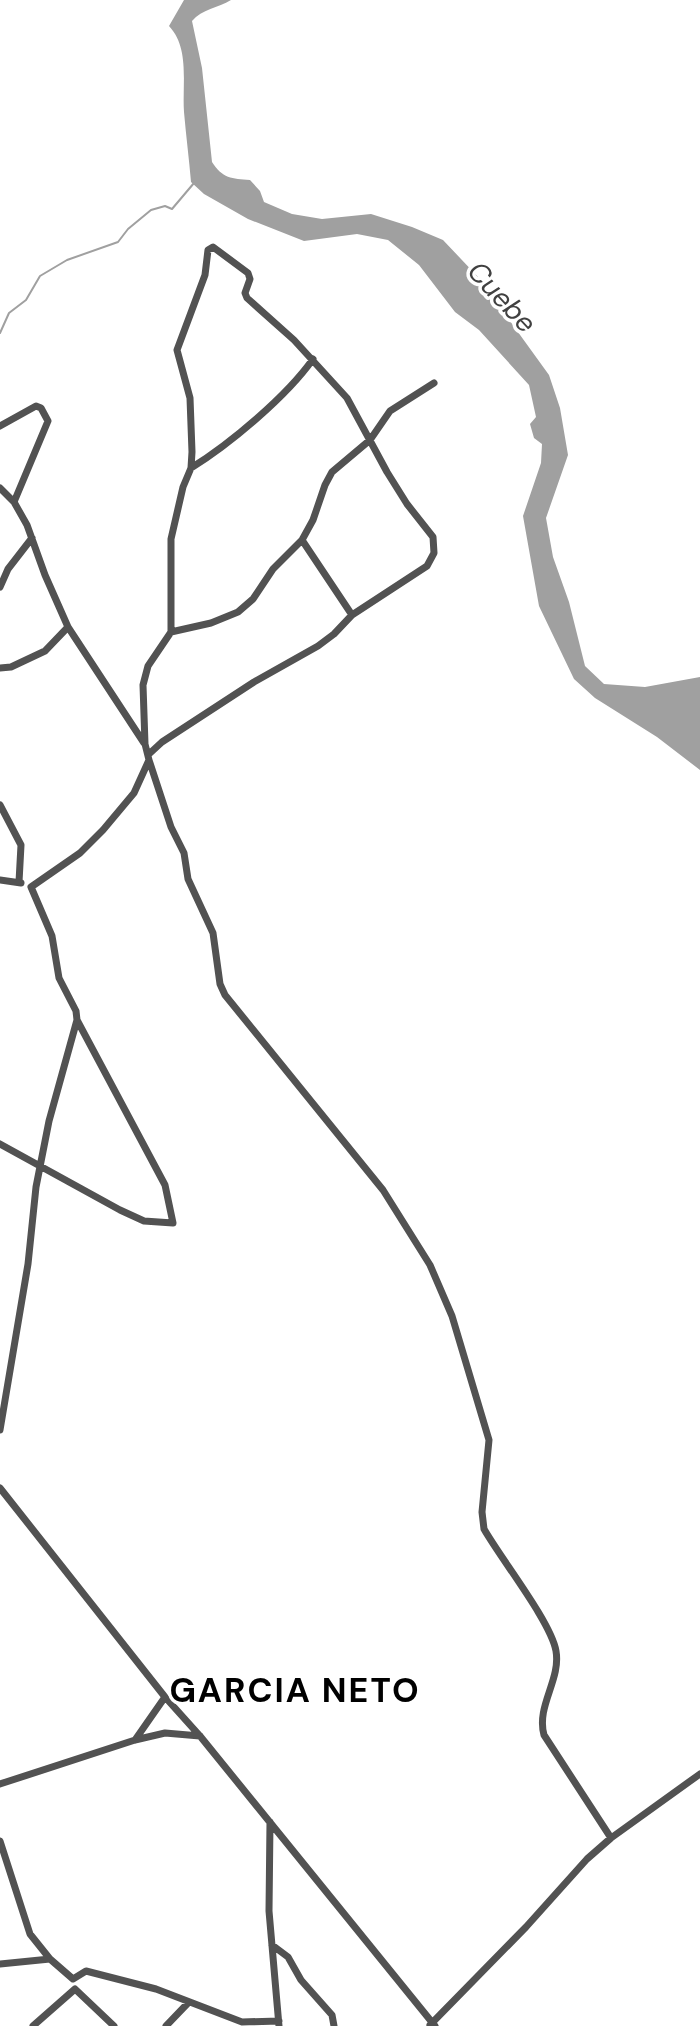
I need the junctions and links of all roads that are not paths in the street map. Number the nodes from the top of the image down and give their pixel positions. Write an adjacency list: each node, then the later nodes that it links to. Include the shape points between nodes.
1 (313, 359): 4 (street, via 347,398); 5 (street, via 242,430); 5 (street, via 246,297 248,273 211,247 177,350 190,398)
2 (434, 383): 4 (street, via 390,411)
3 (0, 426): 7 (street, via 36,406 48,421)
4 (370, 440): 9 (street, via 332,472); 11 (street, via 407,504 430,530 434,553 427,566)
5 (191, 468): 13 (street, via 171,539)
6 (0, 488): 7 (street)
7 (14, 502): 8 (street)
8 (32, 538): 10 (street); 12 (street)
9 (302, 540): 11 (street); 13 (street, via 238,612)
10 (0, 587)
11 (352, 615): 16 (street, via 318,646 162,742)
12 (68, 627): 14 (street, via 38,655); 15 (street)
13 (171, 632): 15 (street, via 148,666 143,685)
14 (0, 668)
15 (145, 744): 16 (street)
16 (149, 757): 20 (street, via 134,793 103,830); 32 (street, via 184,853 188,879 210,924 225,995 383,1190 430,1265 452,1316 489,1440 484,1529 548,1630 556,1652 540,1721 544,1735)
17 (0, 805): 19 (street, via 21,845)
18 (0, 880): 19 (street)
19 (19, 882): 20 (street)
20 (31, 887): 21 (street)
21 (77, 1020): 23 (street); 23 (street, via 165,1185 173,1223 144,1221)
22 (0, 1144): 23 (street)
23 (40, 1165): 24 (street)
24 (0, 1430)
25 (0, 1488): 26 (street)
26 (165, 1697): 27 (street); 28 (street)
27 (200, 1736): 28 (street, via 165,1733); 31 (street)
28 (135, 1740): 30 (street)
29 (700, 1774): 32 (street)
30 (0, 1784)
31 (270, 1822): 34 (street); 41 (street)
32 (611, 1838): 41 (street)
33 (0, 1841): 35 (street, via 30,1934)
34 (272, 1945): 40 (street); 45 (street, via 288,1957 332,2015)
35 (50, 1959): 36 (street); 37 (street)
36 (0, 1964)
37 (73, 1979): 38 (street); 39 (street, via 86,1971)
38 (75, 1989): 42 (street); 43 (street)
39 (188, 2003): 40 (street, via 242,2022); 44 (street)
40 (279, 2023)
41 (432, 2025)
42 (33, 2026)
43 (114, 2026)
44 (166, 2026)
45 (334, 2026)

